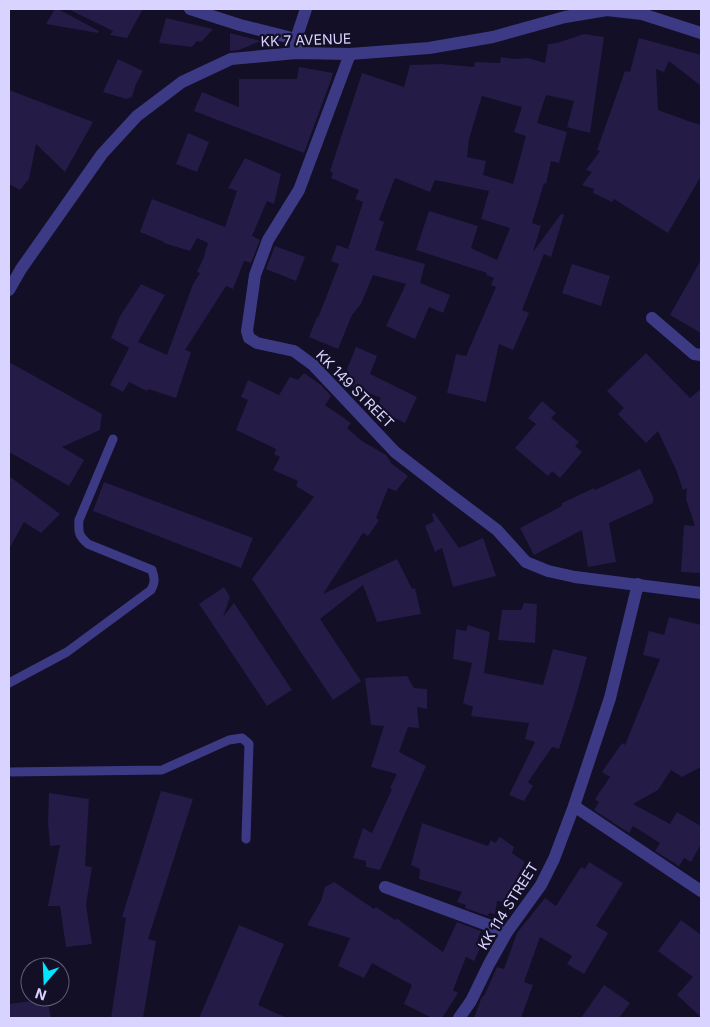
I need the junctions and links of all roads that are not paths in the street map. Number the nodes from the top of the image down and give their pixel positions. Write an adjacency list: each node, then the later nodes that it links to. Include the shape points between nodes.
1 (190, 9): 4 (street)
2 (306, 9): 4 (street)
3 (701, 33): 6 (street, KK 7 AVENUE, via 642,14 607,10 565,17 493,37 429,48)
4 (296, 40): 5 (street)
5 (296, 53): 6 (street, KK 7 AVENUE); 7 (street, KK 7 AVENUE, via 231,59 182,82 137,116 102,154)
6 (350, 54): 11 (street, KK 149 STREET, via 299,190 268,240 255,275 247,330 249,338 257,343 294,351 313,365 396,452 497,530 526,562 575,577)
7 (9, 290)
8 (652, 318): 9 (street, via 694,354)
9 (701, 356)
10 (113, 439): 13 (lane, via 79,520 78,531 88,544 152,570 155,584 67,652)
11 (638, 584): 12 (street, KK 149 STREET); 15 (street, KK 114 STREET, via 610,698)
12 (701, 593)
13 (9, 683)
14 (9, 772): 16 (lane, via 162,770 229,740 242,738 250,744)
15 (574, 806): 18 (street); 19 (street, KK 114 STREET, via 541,885)
16 (246, 839)
17 (385, 887): 19 (street)
18 (701, 891)
19 (507, 932): 20 (street, KK 114 STREET)
20 (459, 1018)

